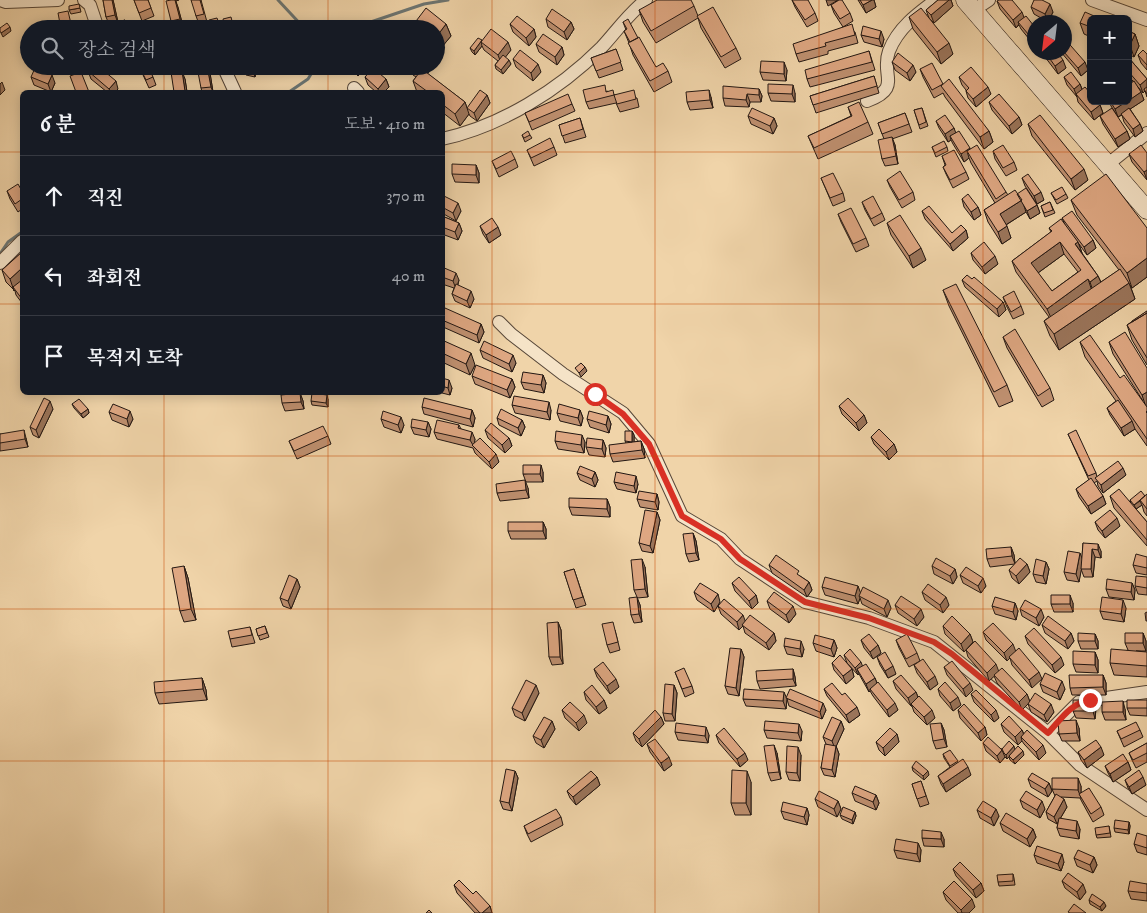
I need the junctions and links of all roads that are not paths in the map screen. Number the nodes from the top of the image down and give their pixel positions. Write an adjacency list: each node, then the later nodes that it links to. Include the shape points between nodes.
1 (0, 0): 2 (street)
2 (58, 0)
3 (84, 0): 9 (street, via 90,5)
4 (646, 0): 15 (street, via 634,9 602,47 565,80 477,130)
5 (936, 0): 13 (street, via 908,20 889,52 887,90 882,96)
6 (989, 0): 8 (street)
7 (1092, 0): 10 (street)
8 (970, 5): 16 (main road)
9 (95, 20)
10 (1147, 20)
11 (227, 75): 12 (street)
12 (234, 90)
13 (868, 101)
14 (1147, 133): 16 (street)
15 (445, 138)
16 (1107, 165): 17 (main road)
17 (1147, 210)
18 (20, 243): 19 (street)
19 (0, 263)
20 (499, 322): 22 (street, via 563,374 623,414 649,444 682,516 721,539 740,559 805,602 877,621 934,642)
21 (1147, 692): 22 (street, via 1079,702)
22 (1048, 733): 23 (street, via 1080,766)
23 (1147, 810)

